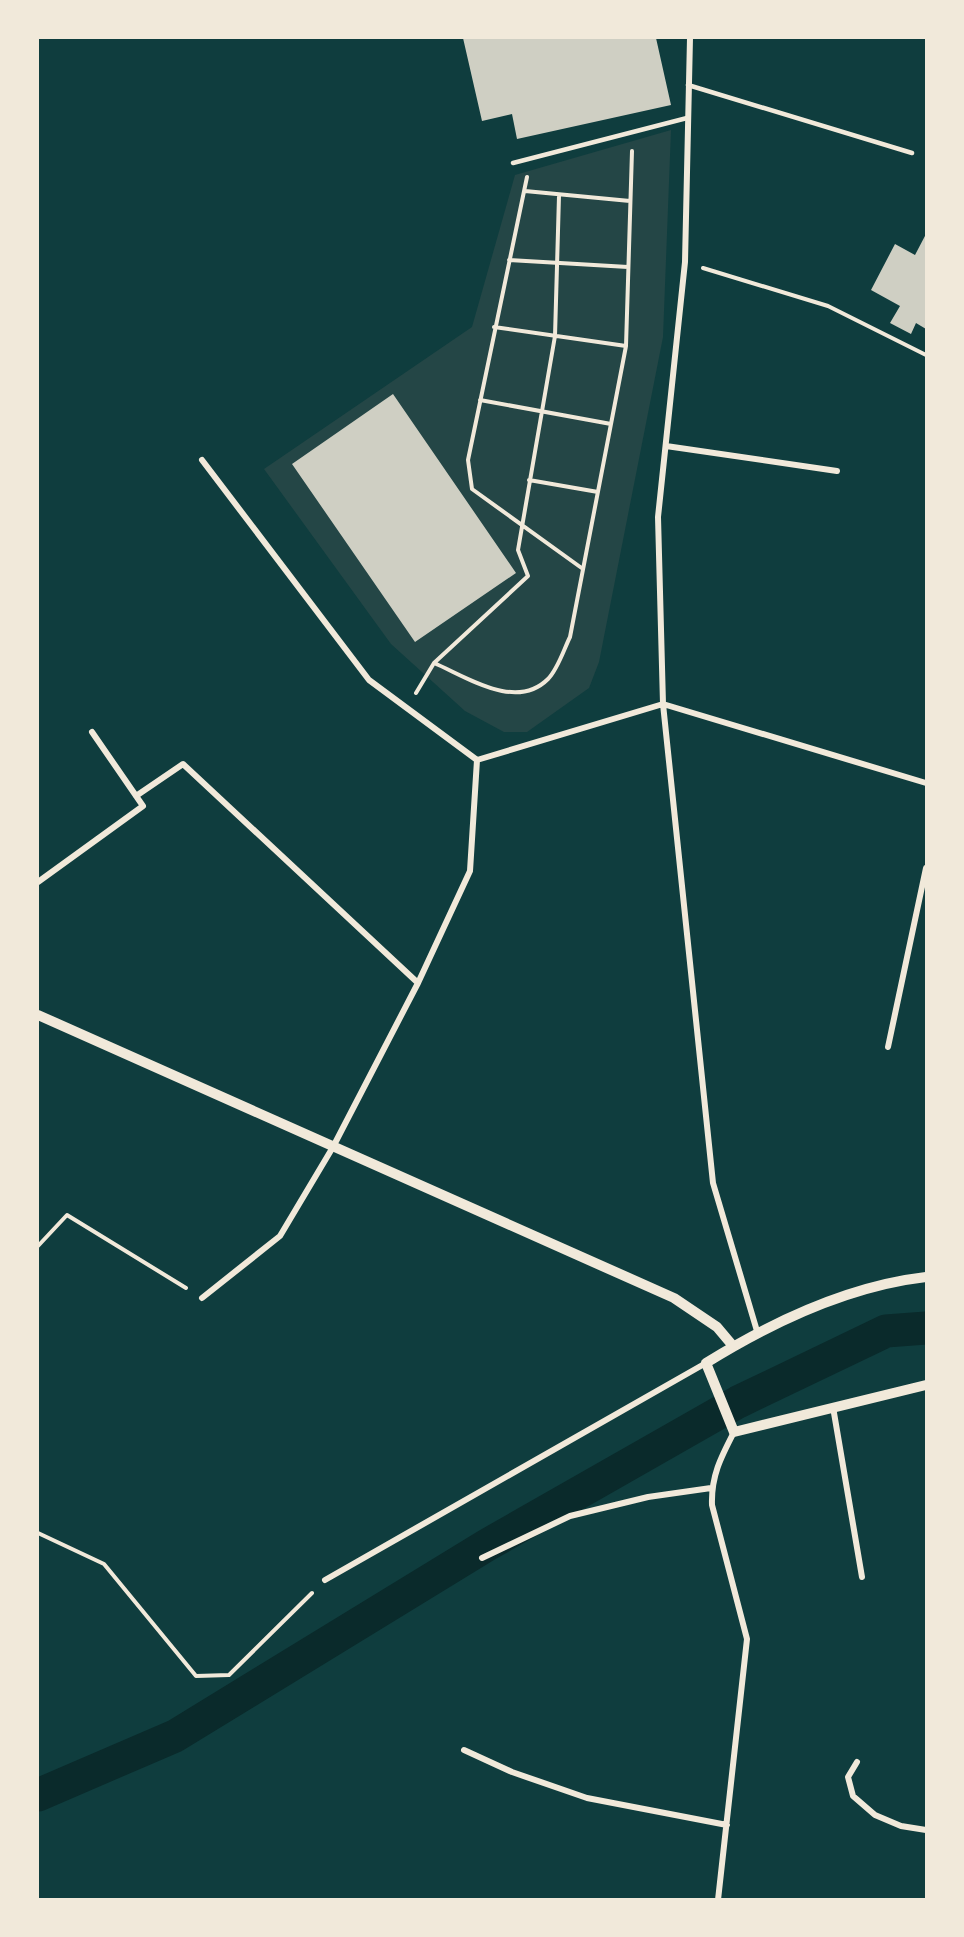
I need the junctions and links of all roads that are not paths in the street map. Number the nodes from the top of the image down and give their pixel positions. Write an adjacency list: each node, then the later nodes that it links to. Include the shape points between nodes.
1 (690, 38): 2 (street)
2 (688, 85): 3 (street); 4 (lane)
3 (687, 118): 5 (lane); 6 (street, via 685,262)
4 (912, 153)
5 (513, 163)
6 (666, 446): 8 (street); 9 (street, via 658,517)
7 (202, 460): 11 (street, via 369,680)
8 (837, 471)
9 (663, 704): 11 (street); 12 (street); 22 (street, via 713,1183)
10 (92, 732): 13 (street)
11 (477, 760): 16 (street, via 470,871)
12 (927, 783)
13 (136, 796): 15 (street, via 143,806); 16 (street, via 183,764)
14 (927, 868): 18 (street)
15 (38, 882)
16 (418, 983): 19 (street)
17 (38, 1016): 19 (street)
18 (888, 1047)
19 (333, 1147): 21 (street, via 280,1236); 23 (street, via 674,1298 717,1327)
20 (927, 1277): 22 (street, via 858,1291)
21 (202, 1298)
22 (757, 1331): 23 (street)
23 (733, 1346): 24 (street)
24 (706, 1363): 27 (street); 31 (street)
25 (927, 1385): 26 (street)
26 (833, 1407): 27 (street); 30 (street)
27 (734, 1432): 28 (street, via 715,1470)
28 (711, 1488): 29 (street, via 648,1497 570,1516); 34 (street, via 747,1639)
29 (482, 1558)
30 (862, 1577)
31 (325, 1580)
32 (464, 1750): 34 (street, via 512,1772 587,1798)
33 (857, 1762): 35 (street, via 848,1777 854,1796 875,1815 901,1826)
34 (727, 1825): 36 (street)
35 (927, 1830)
36 (718, 1899)

